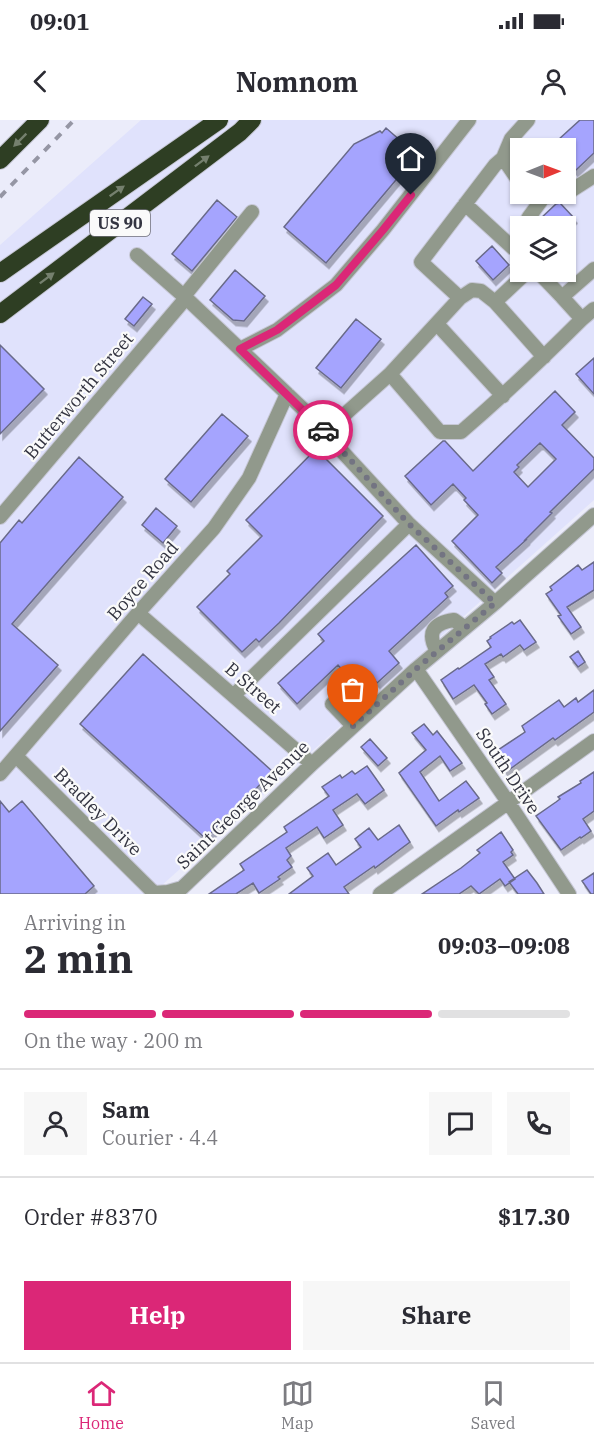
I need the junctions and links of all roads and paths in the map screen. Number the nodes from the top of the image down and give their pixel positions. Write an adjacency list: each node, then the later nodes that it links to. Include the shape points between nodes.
1 (40, 120): 7 (highway, one-way to 7)
2 (219, 120): 16 (highway, one-way to 2)
3 (469, 120): 27 (street, via 336,285 277,330)
4 (528, 120): 6 (street)
5 (246, 126): 24 (highway, US 90, one-way to 5)
6 (503, 158): 8 (street); 11 (street)
7 (0, 160)
8 (510, 168)
9 (594, 176): 10 (street)
10 (576, 187)
11 (465, 204): 13 (street); 21 (street, via 421,262)
12 (252, 212): 19 (street, Butterworth Street)
13 (510, 245)
14 (137, 255): 19 (street)
15 (594, 269): 20 (street)
16 (0, 273)
17 (516, 282): 22 (street)
18 (548, 282): 20 (street)
19 (185, 297): 27 (street); 34 (street, Butterworth Street)
20 (562, 297): 25 (street)
21 (460, 298): 22 (street, via 472,290 481,291); 26 (street)
22 (495, 302): 28 (street)
23 (594, 309): 25 (street)
24 (0, 314)
25 (582, 319): 28 (street)
26 (437, 324): 29 (street); 31 (street)
27 (240, 349): 30 (street)
28 (544, 357): 31 (street)
29 (390, 374): 31 (street, via 440,432 461,432); 32 (street)
30 (287, 394): 32 (street); 37 (street, Boyce Road, via 249,477 214,528)
31 (503, 396)
32 (325, 432): 35 (street)
33 (594, 515): 36 (street, Saint George Avenue)
34 (0, 517)
35 (409, 524): 36 (street); 41 (street)
36 (495, 603): 38 (street, Saint George Avenue)
37 (138, 613): 41 (street, B Street); 45 (street, Boyce Road)
38 (465, 628): 39 (street, Saint George Avenue); 39 (street, via 454,620 441,622 433,630 432,642)
39 (437, 651): 40 (street, Saint George Avenue)
40 (416, 669): 43 (street, Saint George Avenue); 48 (street, South Drive)
41 (234, 695): 46 (street, B Street)
42 (332, 704): 43 (street)
43 (353, 726): 46 (street, Saint George Avenue)
44 (594, 741): 48 (street)
45 (16, 756): 47 (street, Boyce Road); 49 (street, Bradley Drive)
46 (312, 764): 49 (street, Saint George Avenue, via 182,888)
47 (0, 774)
48 (507, 802): 50 (street); 51 (street, South Drive)
49 (154, 893)
50 (380, 894)
51 (569, 894)

